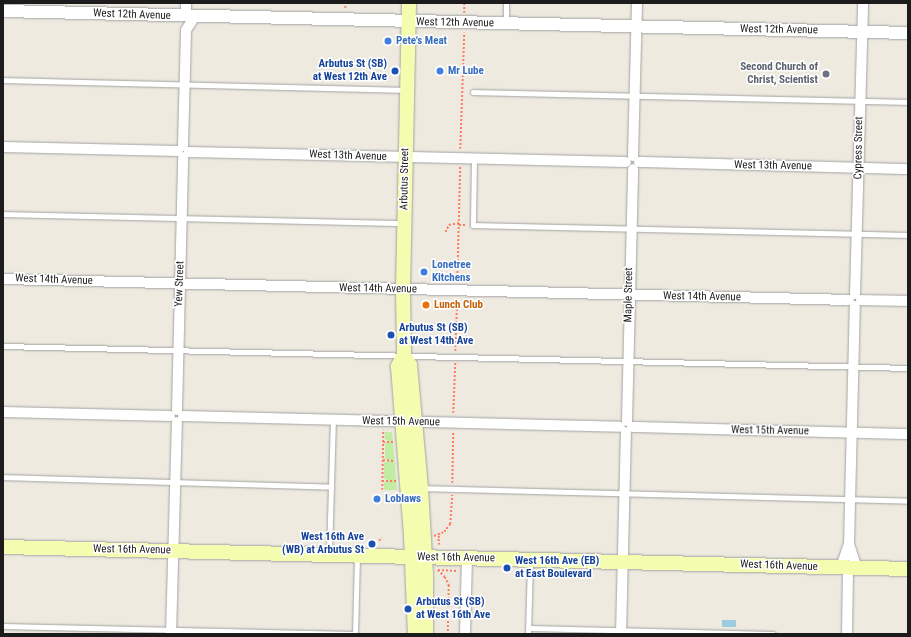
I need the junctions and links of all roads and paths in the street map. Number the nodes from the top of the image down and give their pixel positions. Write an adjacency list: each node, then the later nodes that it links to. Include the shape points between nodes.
1 (186, 3): 11 (street)
2 (345, 3): 8 (path)
3 (409, 3): 12 (main road, Arbutus Street)
4 (464, 3): 9 (path)
5 (506, 3): 13 (lane)
6 (637, 3): 14 (street, Maple Street)
7 (863, 3): 16 (street, Cypress Street)
8 (345, 8)
9 (464, 10)
10 (3, 11): 11 (street, West 12th Avenue)
11 (186, 16): 12 (street, West 12th Avenue); 15 (street); 15 (street)
12 (408, 22): 13 (street, West 12th Avenue); 21 (main road, Arbutus Street)
13 (506, 24): 14 (street, West 12th Avenue)
14 (637, 27): 16 (street, West 12th Avenue); 23 (street, Maple Street)
15 (186, 30): 20 (street, Yew Street)
16 (862, 32): 17 (street, West 12th Avenue); 24 (street, Cypress Street)
17 (908, 33)
18 (464, 37): 27 (path)
19 (3, 80): 20 (lane)
20 (185, 85): 21 (lane); 28 (street, Yew Street)
21 (406, 90): 29 (main road, Arbutus Street)
22 (473, 92): 23 (lane)
23 (634, 96): 24 (lane); 31 (street, Maple Street)
24 (860, 101): 25 (lane); 33 (street, Cypress Street)
25 (908, 102)
26 (3, 147): 28 (street, West 13th Avenue)
27 (460, 149)
28 (183, 152): 29 (street, West 13th Avenue); 36 (street, Yew Street)
29 (406, 157): 30 (street, West 13th Avenue); 37 (main road, Arbutus Street)
30 (474, 158): 31 (street, West 13th Avenue); 39 (lane, via 473,225)
31 (632, 162): 33 (street, West 13th Avenue); 39 (street, Maple Street)
32 (460, 167): 38 (path)
33 (858, 168): 34 (street, West 13th Avenue); 41 (street, Cypress Street)
34 (908, 169)
35 (3, 214): 36 (lane)
36 (182, 218): 37 (lane); 45 (street, Yew Street)
37 (404, 223): 46 (main road, Arbutus Street)
38 (459, 223): 40 (path, via 449,225); 44 (path)
39 (631, 228): 41 (lane); 47 (street, Maple Street)
40 (445, 232)
41 (857, 234): 42 (lane); 48 (street, Cypress Street)
42 (908, 235)
43 (3, 279): 45 (street, West 14th Avenue)
44 (457, 281)
45 (180, 284): 46 (street, West 14th Avenue); 51 (street, Yew Street)
46 (403, 290): 47 (street, West 14th Avenue); 52 (main road, Arbutus Street)
47 (629, 295): 48 (street, West 14th Avenue); 53 (street, Maple Street)
48 (855, 300): 49 (street, West 14th Avenue); 54 (street, Cypress Street)
49 (908, 301)
50 (3, 346): 51 (lane)
51 (178, 350): 52 (lane); 57 (street, Yew Street)
52 (404, 355): 53 (lane); 59 (main road, Arbutus Street, via 398,366)
53 (628, 362): 54 (lane); 60 (street, Maple Street)
54 (854, 366): 55 (lane); 62 (street, Cypress Street)
55 (908, 368)
56 (3, 412): 57 (street, West 15th Avenue)
57 (177, 416): 58 (street, West 15th Avenue); 72 (street, Yew Street)
58 (333, 420): 59 (street, West 15th Avenue); 73 (lane)
59 (408, 422): 60 (street, West 15th Avenue); 74 (main road, Arbutus Street); 90 (main road, Arbutus Street)
60 (626, 427): 62 (street, West 15th Avenue); 77 (street, Maple Street)
61 (384, 430): 65 (path)
62 (852, 433): 64 (street, West 15th Avenue); 78 (street, Cypress Street)
63 (453, 434): 75 (path)
64 (908, 434)
65 (383, 442): 66 (path); 67 (path)
66 (394, 442)
67 (383, 460): 68 (path); 70 (path)
68 (396, 461)
69 (3, 477): 72 (lane)
70 (382, 481): 71 (path); 76 (path)
71 (398, 481)
72 (175, 482): 73 (lane); 87 (street, Yew Street)
73 (331, 487): 88 (lane)
74 (421, 488): 75 (lane); 90 (main road, Arbutus Street)
75 (452, 489): 77 (lane); 80 (path, via 451,520 449,527)
76 (382, 490)
77 (625, 494): 78 (lane); 93 (street, Maple Street)
78 (850, 499): 79 (lane); 84 (street, Cypress Street)
79 (908, 500)
80 (440, 534): 81 (path); 85 (path)
81 (434, 536)
82 (381, 537): 83 (path)
83 (379, 541)
84 (849, 544): 95 (street, Cypress Street); 95 (street, Cypress Street)
85 (439, 545)
86 (3, 547): 87 (main road, West 16th Avenue)
87 (174, 551): 88 (main road, West 16th Avenue); 102 (street, Yew Street)
88 (329, 555): 89 (main road, West 16th Avenue)
89 (357, 555): 90 (main road, West 16th Avenue); 104 (lane)
90 (419, 557): 91 (main road, West 16th Avenue); 105 (main road, Arbutus Street); 106 (main road, Arbutus Street)
91 (467, 558): 92 (main road, West 16th Avenue); 108 (street)
92 (530, 560): 93 (main road, West 16th Avenue); 101 (lane)
93 (623, 562): 95 (main road, West 16th Avenue); 103 (street, Maple Street)
94 (445, 567): 98 (path)
95 (849, 568): 96 (main road, West 16th Avenue); 110 (street, Cypress Street)
96 (908, 569)
97 (461, 571): 98 (path)
98 (445, 572): 99 (path); 99 (path, via 438,570)
99 (445, 577): 107 (path, via 449,585)
100 (3, 626): 102 (lane)
101 (528, 631): 103 (lane)
102 (171, 632): 104 (lane)
103 (621, 632): 109 (lane)
104 (354, 634)
105 (415, 634)
106 (426, 634)
107 (448, 634)
108 (465, 634)
109 (773, 634)
110 (847, 634)

